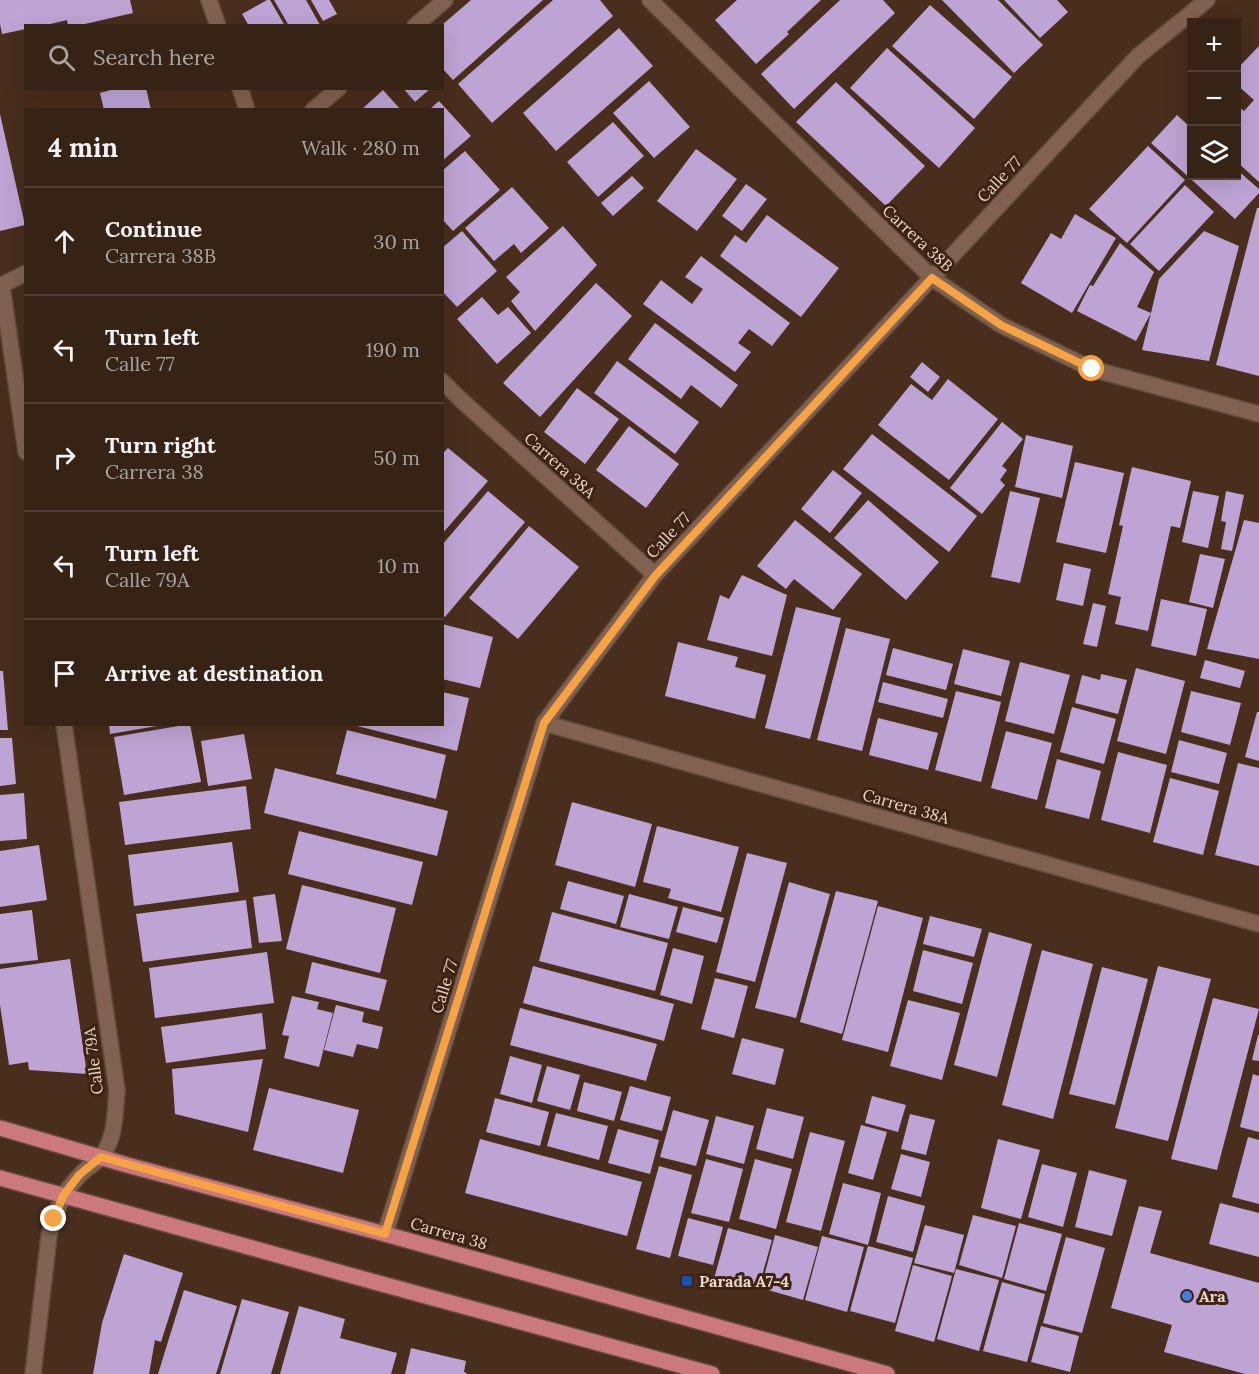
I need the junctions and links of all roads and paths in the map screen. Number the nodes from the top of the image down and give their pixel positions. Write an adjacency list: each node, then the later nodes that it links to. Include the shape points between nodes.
1 (209, 0): 5 (street)
2 (445, 0): 6 (street)
3 (650, 0): 12 (street, Carrera 38B)
4 (1207, 0): 12 (street, Calle 77, via 1138,56)
5 (217, 24)
6 (417, 24)
7 (241, 90): 9 (street)
8 (337, 90): 10 (street)
9 (246, 108)
10 (315, 108)
11 (24, 274): 13 (street)
12 (932, 278): 15 (street, Carrera 38B, via 1001,325 1092,369); 17 (street, Calle 77)
13 (1, 286): 16 (street)
14 (444, 383): 17 (street, Carrera 38A)
15 (1259, 414)
16 (24, 439)
17 (655, 576): 18 (street, Calle 77)
18 (544, 723): 20 (street, Carrera 38A); 25 (street, Calle 77)
19 (64, 726): 22 (street, Calle 79A, via 117,1090 115,1124)
20 (1259, 924)
21 (0, 1128): 22 (main road, Carrera 38)
22 (101, 1157): 24 (street, Calle 79A, via 79,1175); 25 (main road, Carrera 38)
23 (0, 1178): 24 (main road)
24 (63, 1196): 26 (street, Calle 79A, via 49,1236); 27 (main road)
25 (385, 1234): 28 (main road, Carrera 38)
26 (33, 1374)
27 (712, 1374)
28 (887, 1374)

